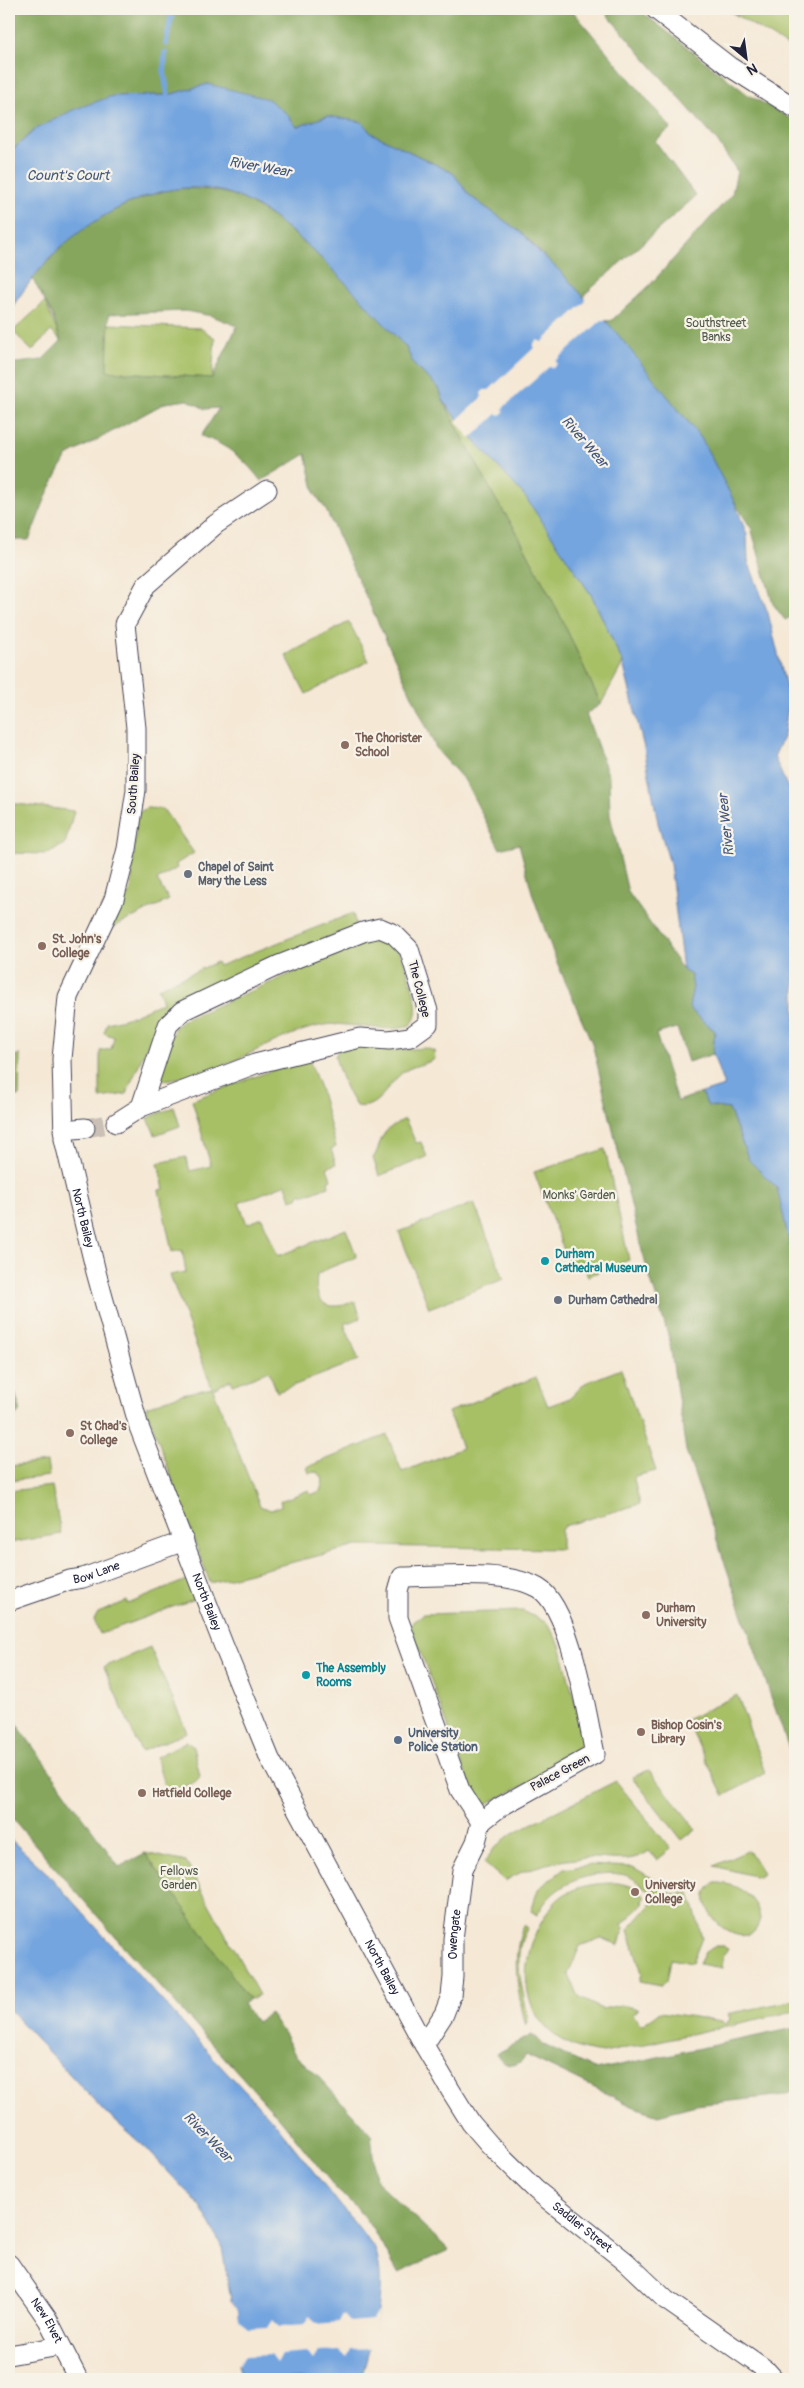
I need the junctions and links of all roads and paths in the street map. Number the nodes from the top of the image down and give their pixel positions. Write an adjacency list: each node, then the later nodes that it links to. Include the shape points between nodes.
1 (655, 9): 2 (street, via 730,67)
2 (795, 108)
3 (267, 490): 7 (street, South Bailey, via 216,524 146,585 125,624 136,728 136,790 127,849 114,898 68,997 62,1059)
4 (141, 1107): 4 (street, The College, via 168,1025 182,1011 279,964 363,932 380,928 394,934 409,949 428,1011 428,1024 410,1037 389,1040 360,1038 284,1056); 5 (street, The College)
5 (116, 1123)
6 (85, 1128): 7 (street)
7 (63, 1130): 8 (street, North Bailey, via 94,1264 139,1426)
8 (184, 1541): 9 (street, Bow Lane, via 83,1578); 11 (street, North Bailey, via 270,1759)
9 (9, 1600)
10 (481, 1822): 10 (street, Palace Green, via 460,1790 398,1618 398,1591 402,1577 493,1577 520,1581 539,1589 557,1610 569,1640 595,1754 506,1803); 11 (street, Owengate, via 476,1842 462,1870 453,1939 451,1996 444,2014)
11 (424, 2044): 16 (street, Saddler Street, via 471,2123 504,2160 626,2262 666,2300 765,2369)
12 (9, 2264): 13 (street, New Elvet, via 48,2320)
13 (60, 2346): 14 (street); 15 (street, New Elvet)
14 (9, 2355)
15 (78, 2379)
16 (774, 2379)

